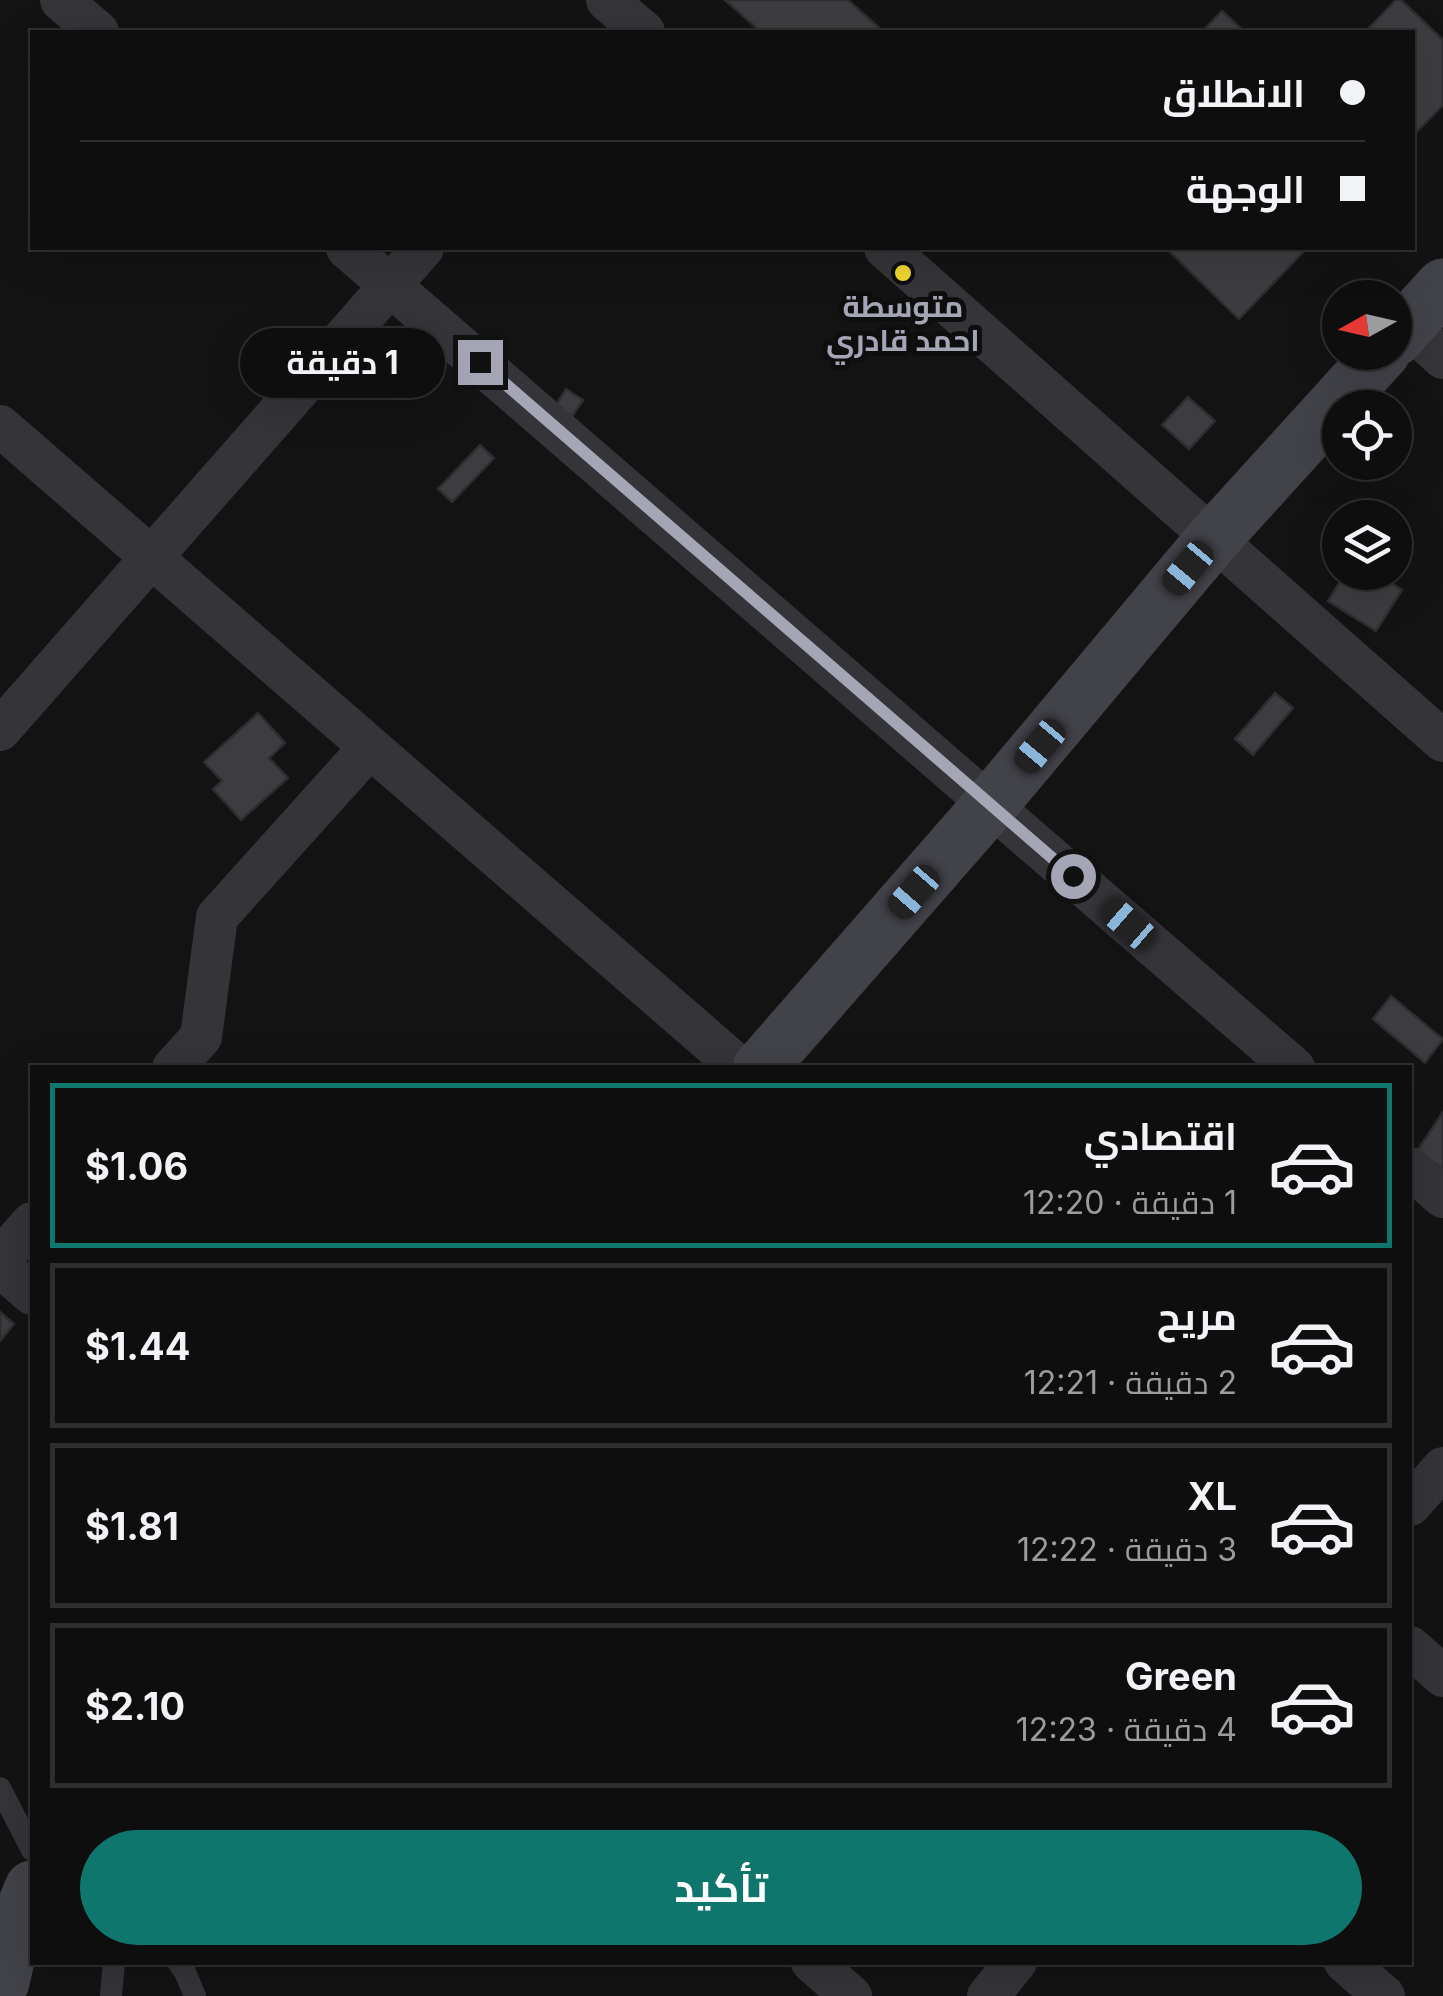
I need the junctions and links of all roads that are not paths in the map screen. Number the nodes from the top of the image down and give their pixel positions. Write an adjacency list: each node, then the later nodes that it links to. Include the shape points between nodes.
1 (61, 0): 2 (street)
2 (96, 30)
3 (349, 250): 6 (street)
4 (421, 250): 6 (street)
5 (888, 250): 9 (street)
6 (390, 284): 10 (street); 14 (street)
7 (1414, 332): 9 (street)
8 (0, 426): 10 (street)
9 (1213, 539): 12 (street); 14 (street)
10 (150, 557): 11 (street); 13 (street)
11 (0, 730)
12 (1443, 741)
13 (370, 747): 15 (street, via 217,918 201,1037); 16 (street)
14 (990, 804): 17 (street); 18 (street)
15 (176, 1065)
16 (737, 1065)
17 (763, 1065)
18 (1291, 1065)
19 (1412, 1170): 20 (street)
20 (1443, 1197)
21 (30, 1225): 22 (street)
22 (0, 1262): 23 (street)
23 (30, 1292)
24 (1443, 1468): 25 (street)
25 (1412, 1503)
26 (1412, 1649): 27 (street)
27 (1443, 1676)
28 (1, 1793): 29 (lane)
29 (30, 1846)
30 (30, 1888): 32 (street)
31 (30, 1892): 38 (street)
32 (0, 1906)
33 (114, 1965): 39 (lane)
34 (180, 1965): 40 (lane)
35 (816, 1965): 41 (street)
36 (1014, 1965): 42 (street)
37 (1349, 1965): 43 (street)
38 (3, 1986)
39 (111, 1996)
40 (194, 1996)
41 (852, 1996)
42 (988, 1996)
43 (1384, 1996)

